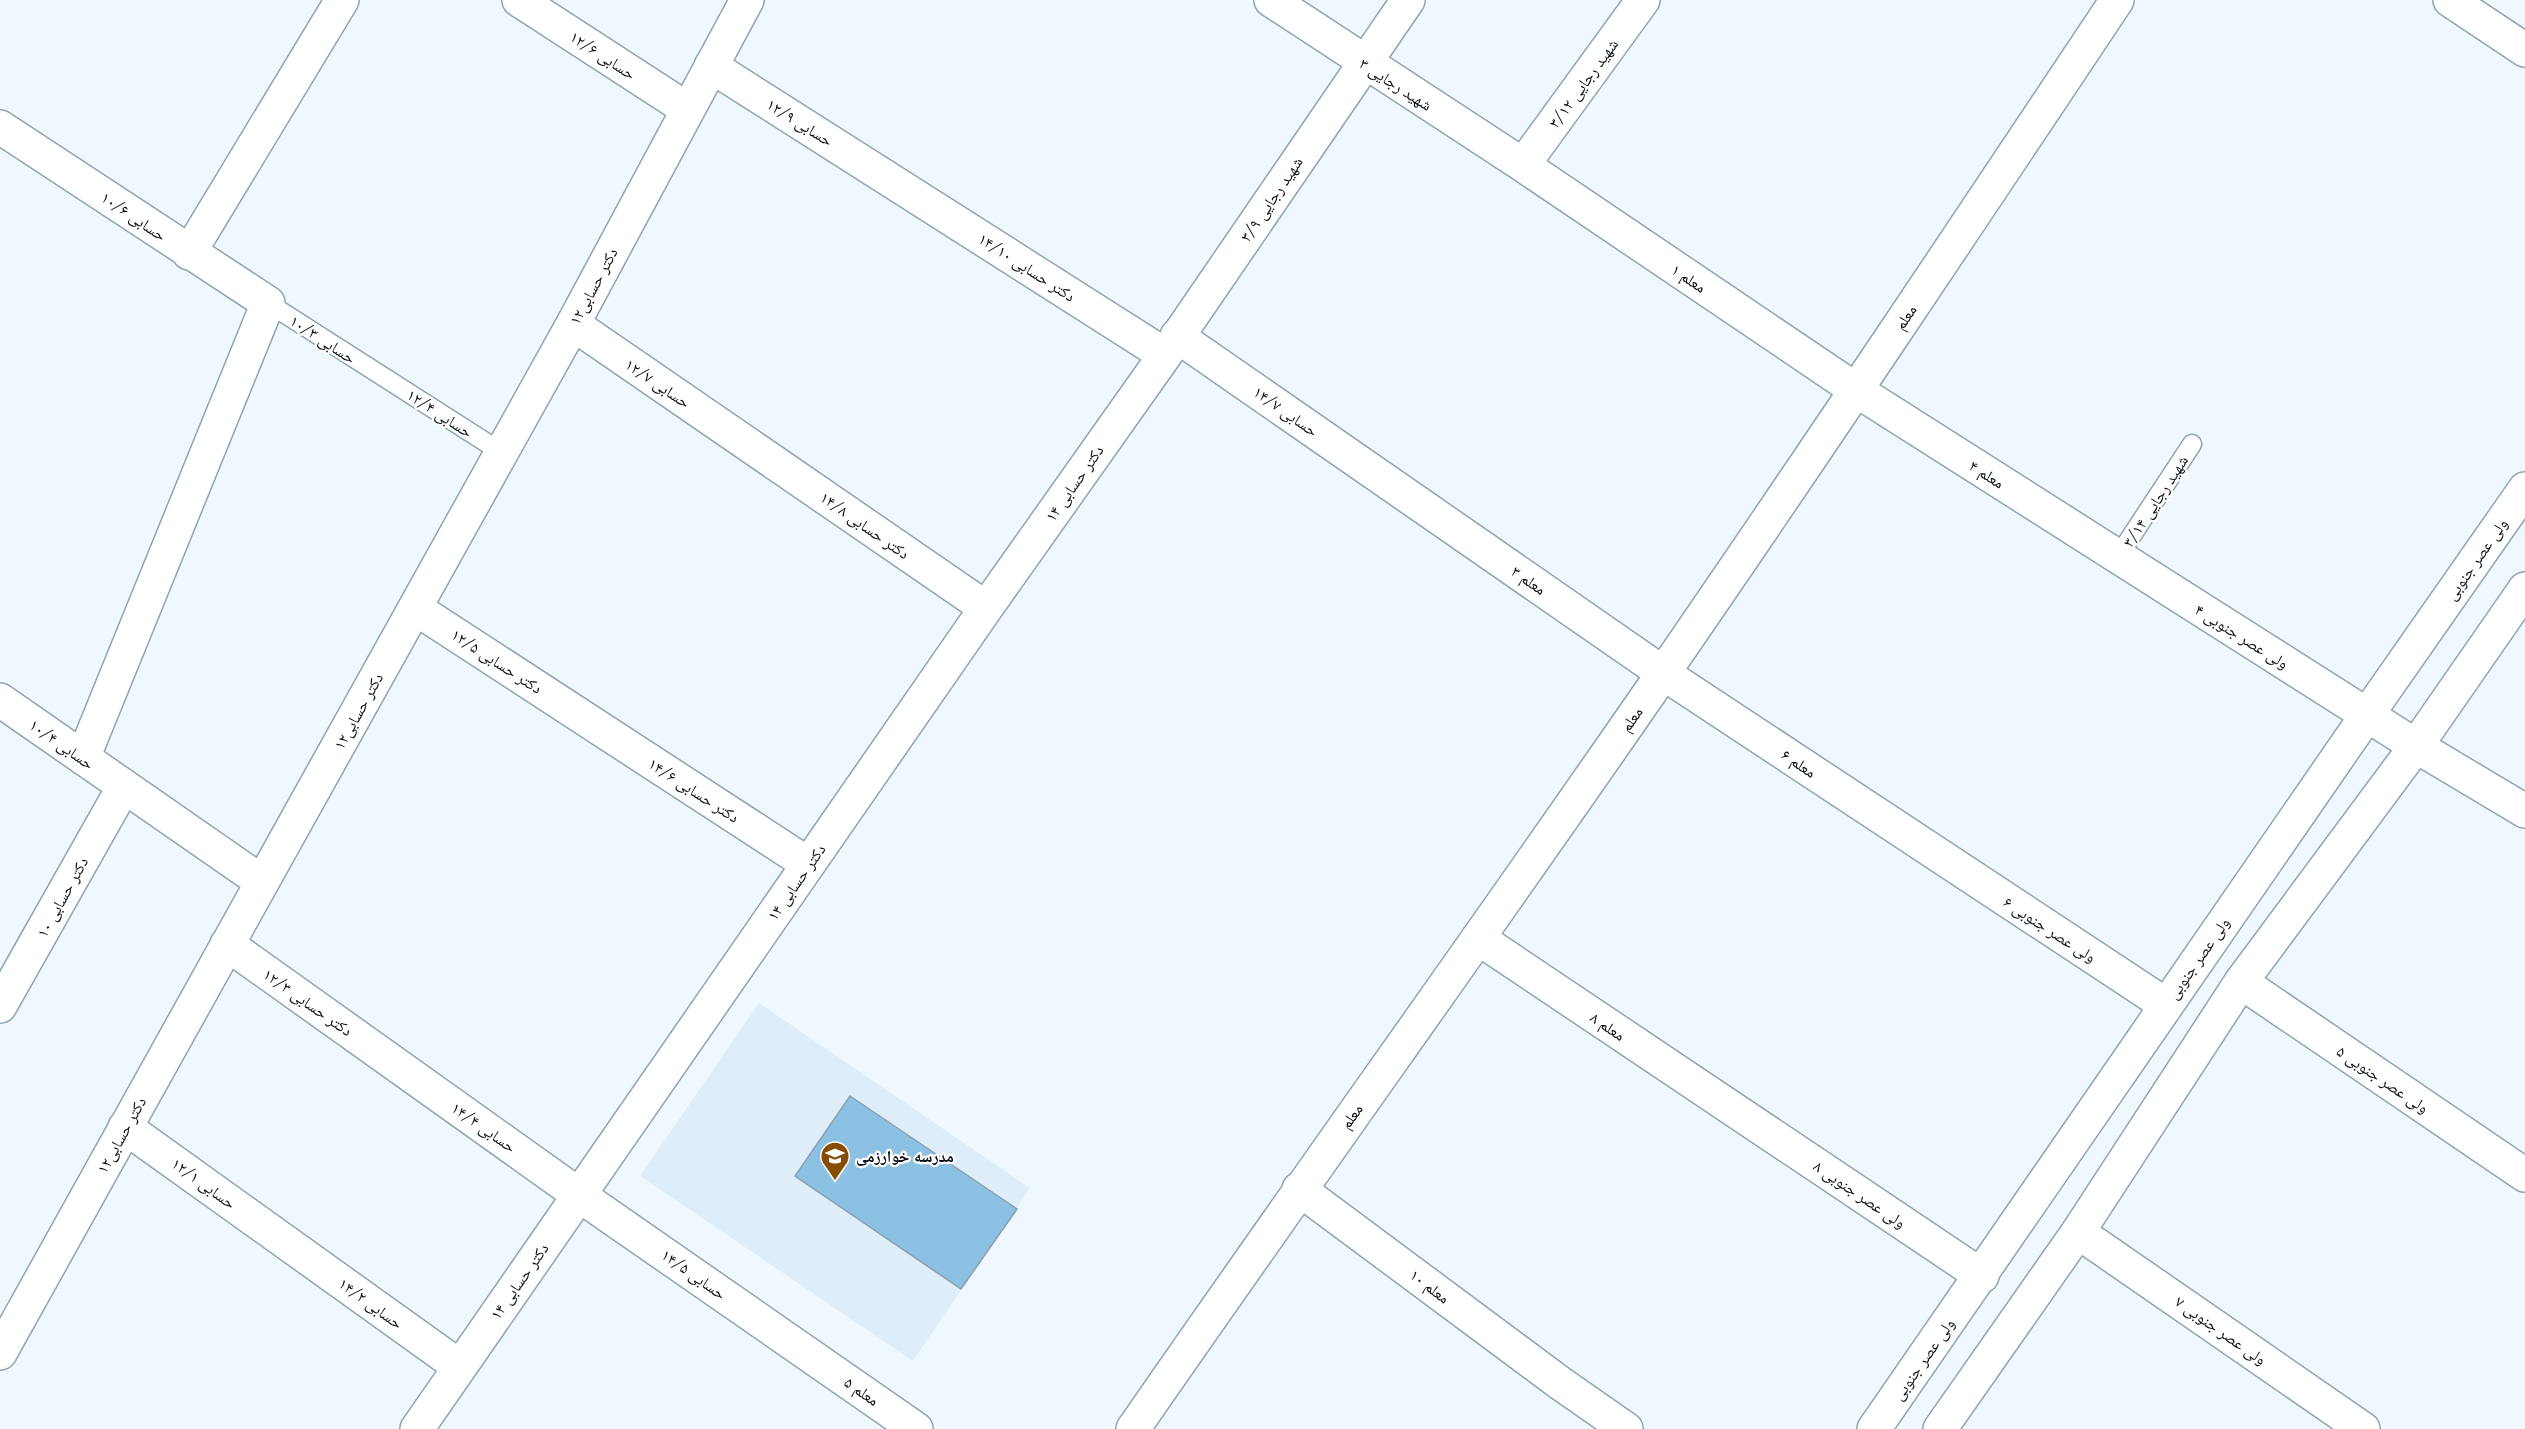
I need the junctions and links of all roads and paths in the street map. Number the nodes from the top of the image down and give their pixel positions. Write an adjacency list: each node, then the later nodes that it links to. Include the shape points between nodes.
1 (342, 0): 16 (street)
2 (519, 0): 12 (street, حسابی ۱۲/۶)
3 (747, 0): 11 (street, دکتر حسابی۱۲)
4 (1271, 0): 10 (street, شهید رجایی ۳)
5 (1408, 0): 10 (street, شهید رجایی ۳/۹)
6 (1643, 0): 14 (street, شهید رجایی ۳/۱۲)
7 (2117, 0): 21 (street, معلم)
8 (2450, 0): 9 (street)
9 (2525, 50)
10 (1364, 63): 14 (street, شهید رجایی ۳); 19 (street, شهید رجایی ۳/۹)
11 (711, 66): 12 (street, دکتر حسابی۱۲); 15 (street, حسابی ۱۲/۹)
12 (687, 109): 18 (street, دکتر حسابی۱۲)
13 (0, 127): 16 (street, حسابی ۱۰/۶)
14 (1522, 165): 21 (street, معلم ۱)
15 (889, 178): 19 (street, دکتر حسابی ۱۴/۱۰)
16 (189, 253): 17 (street, حسابی ۱۰/۶)
17 (268, 303): 20 (lane, حسابی ۱۰/۳); 36 (street)
18 (573, 324): 22 (street, حسابی ۱۲/۷); 24 (street, دکتر حسابی۱۲)
19 (1171, 345): 25 (street, حسابی ۱۴/۷); 30 (street, دکتر حسابی ۱۴)
20 (378, 374): 24 (lane, حسابی ۱۲/۴)
21 (1856, 390): 27 (street, معلم ۴); 31 (street, معلم)
22 (744, 441): 30 (street, دکتر حسابی ۱۴/۸)
23 (2192, 444): 27 (lane, شهید رجایی ۳/۱۴)
24 (501, 453): 29 (street, دکتر حسابی۱۲)
25 (1396, 486): 31 (street, معلم ۳)
26 (2525, 489): 34 (street, ولی عصر جنوبی)
27 (2117, 558): 34 (street, ولی عصر جنوبی ۴)
28 (2525, 589): 35 (street)
29 (415, 608): 33 (street, دکتر حسابی ۱۲/۵); 41 (street, دکتر حسابی۱۲)
30 (986, 608): 40 (street, دکتر حسابی ۱۴)
31 (1663, 673): 39 (street, معلم ۶); 42 (street, معلم)
32 (0, 700): 36 (street, حسابی ۱۰/۴)
33 (579, 715): 40 (street, دکتر حسابی ۱۴/۶)
34 (2367, 715): 35 (street, ولی عصر جنوبی ۴); 45 (street, ولی عصر جنوبی)
35 (2416, 746): 38 (street, ولی عصر جنوبی ۴); 44 (street)
36 (83, 758): 37 (street, حسابی ۱۰/۴)
37 (123, 788): 41 (street, حسابی ۱۰/۴); 46 (street, دکتر حسابی ۱۰)
38 (2525, 811)
39 (1935, 854): 45 (street, ولی عصر جنوبی ۶)
40 (808, 864): 52 (street, دکتر حسابی ۱۴)
41 (262, 882): 43 (street, دکتر حسابی۱۲)
42 (1479, 938): 48 (street, معلم ۸); 51 (street, معلم)
43 (227, 944): 47 (street, دکتر حسابی ۱۲/۳); 49 (street, دکتر حسابی۱۲)
44 (2241, 982): 50 (street, ولی عصر جنوبی ۵); 53 (street)
45 (2166, 1005): 55 (street, ولی عصر جنوبی)
46 (0, 1006)
47 (389, 1060): 52 (street, حسابی ۱۴/۴)
48 (1738, 1113): 55 (street, ولی عصر جنوبی ۸)
49 (125, 1127): 54 (street, حسابی ۱۲/۱); 56 (street, دکتر حسابی۱۲)
50 (2525, 1175)
51 (1299, 1188): 61 (street, معلم); 62 (street, معلم ۱۰)
52 (579, 1195): 57 (street, حسابی ۱۴/۵); 58 (street, دکتر حسابی ۱۴)
53 (2078, 1232): 64 (street); 65 (street, ولی عصر جنوبی ۷)
54 (283, 1240): 58 (street, حسابی ۱۴/۲)
55 (1982, 1276): 63 (street, ولی عصر جنوبی)
56 (0, 1353)
57 (808, 1354): 60 (street, معلم ۵)
58 (460, 1367): 59 (street, دکتر حسابی ۱۴)
59 (417, 1429)
60 (916, 1429)
61 (1133, 1429)
62 (1626, 1429)
63 (1874, 1429)
64 (1940, 1429)
65 (2363, 1429)

